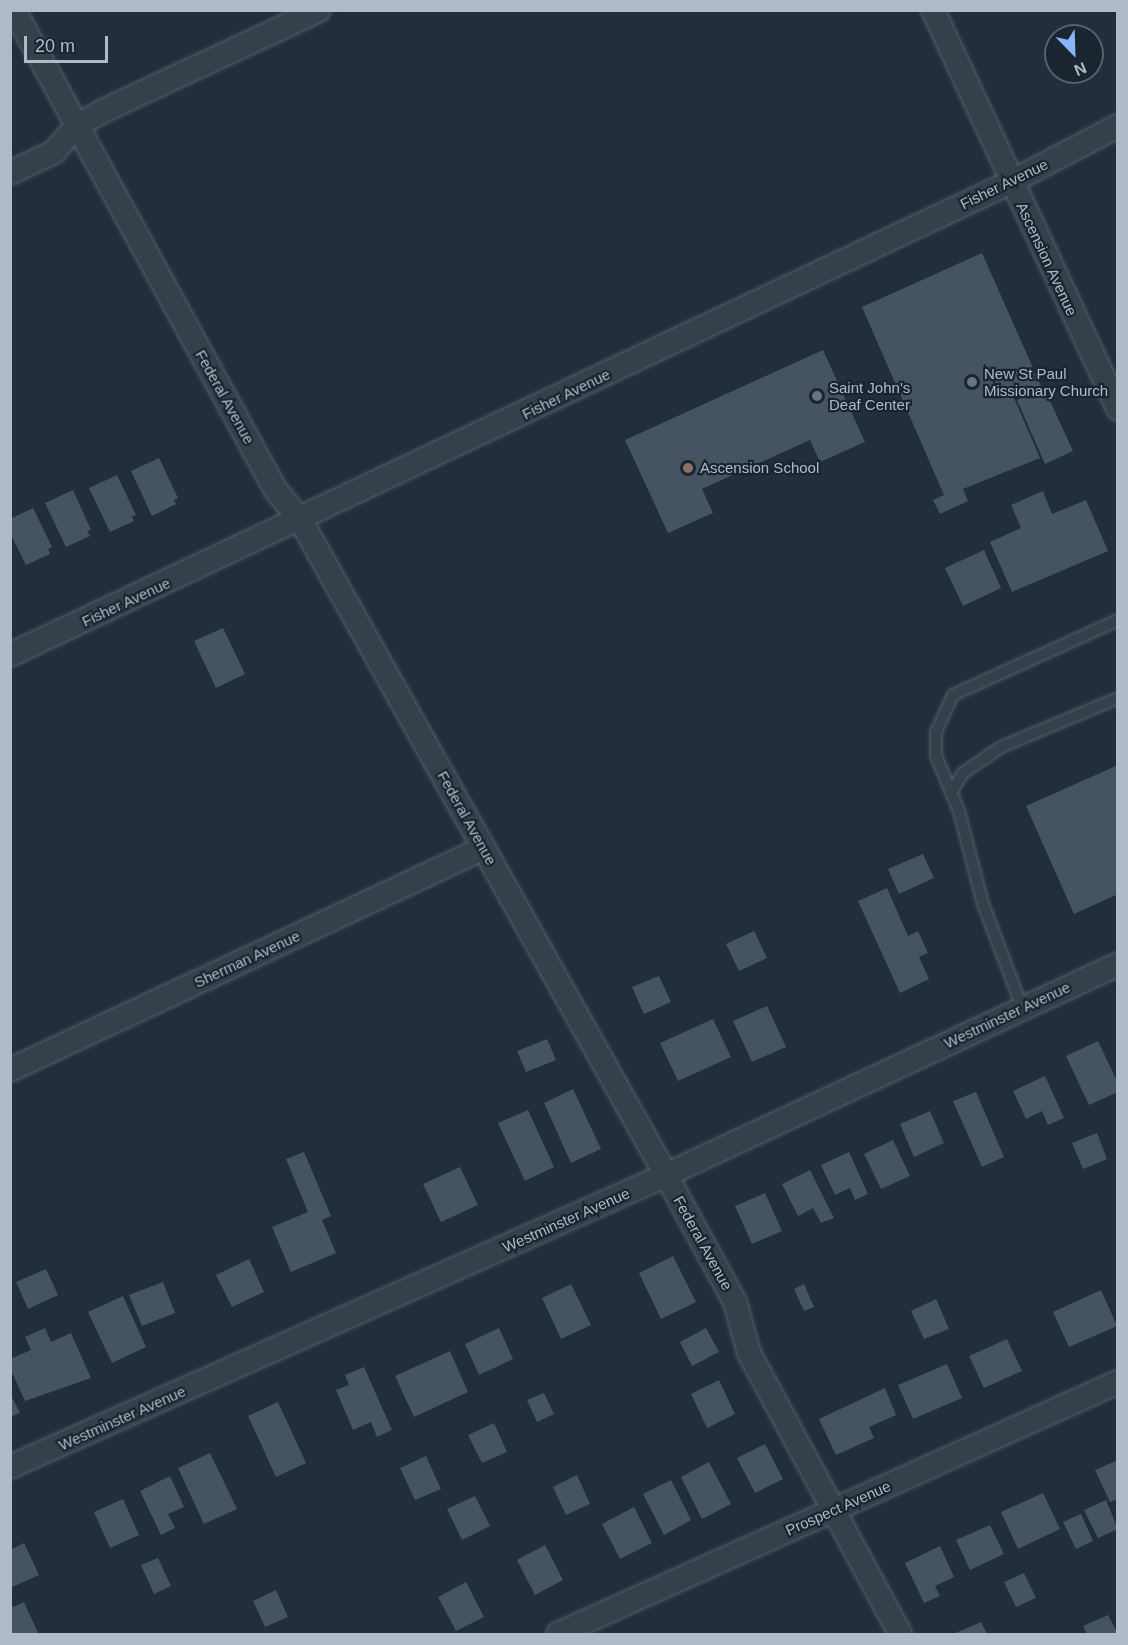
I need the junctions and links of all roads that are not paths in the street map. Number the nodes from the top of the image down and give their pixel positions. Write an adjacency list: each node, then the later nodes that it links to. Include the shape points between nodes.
1 (15, 10): 4 (street, Federal Avenue)
2 (319, 10): 4 (street)
3 (933, 10): 7 (street, Ascension Avenue)
4 (77, 126): 6 (street, via 54,152); 9 (street, Federal Avenue, via 275,489)
5 (1118, 126): 7 (street, Fisher Avenue)
6 (10, 173)
7 (1011, 182): 8 (street, Ascension Avenue); 9 (street, Fisher Avenue)
8 (1118, 409)
9 (301, 521): 11 (street, Fisher Avenue); 14 (street, Federal Avenue)
10 (1118, 620): 13 (lane, via 953,695 936,732 936,756)
11 (10, 655)
12 (1118, 698): 13 (lane, via 1001,747 963,772)
13 (951, 793): 16 (lane, via 983,904)
14 (484, 848): 17 (street, Sherman Avenue); 18 (street, Federal Avenue)
15 (1118, 964): 16 (street, Westminster Avenue)
16 (1022, 1007): 18 (street, Westminster Avenue)
17 (10, 1070)
18 (666, 1175): 20 (street, Westminster Avenue); 21 (street, Federal Avenue, via 735,1302 749,1353)
19 (1118, 1382): 21 (street, Prospect Avenue)
20 (10, 1467)
21 (833, 1509): 22 (street, Prospect Avenue); 23 (street, Federal Avenue)
22 (558, 1635)
23 (900, 1635)

